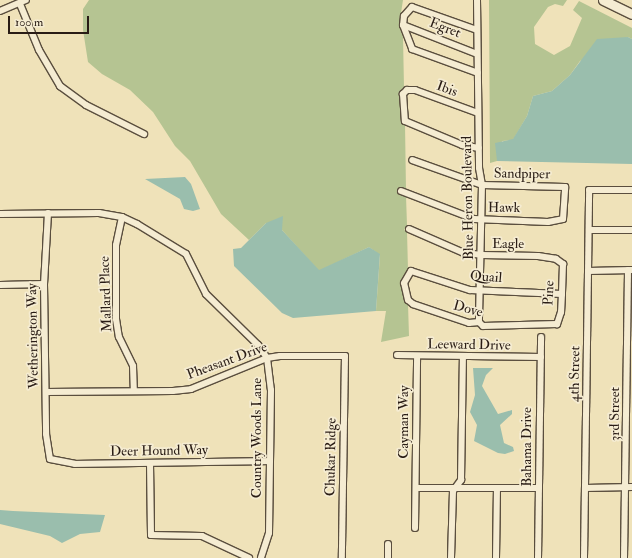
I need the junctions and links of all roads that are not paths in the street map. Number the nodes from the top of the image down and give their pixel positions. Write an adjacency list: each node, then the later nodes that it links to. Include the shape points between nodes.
1 (477, 0): 7 (street, Blue Heron Boulevard)
2 (603, 0): 5 (main road)
3 (23, 2): 4 (street); 11 (street, via 39,50 60,86 86,105)
4 (0, 11)
5 (632, 14)
6 (403, 25): 7 (street, via 404,16 412,6); 8 (street, Egret); 9 (street, via 412,49)
7 (477, 30): 8 (street, Blue Heron Boulevard)
8 (477, 54): 9 (street, Blue Heron Boulevard)
9 (478, 73): 10 (street, Blue Heron Boulevard)
10 (478, 113): 12 (street, Blue Heron Boulevard); 12 (street, Ibis, via 415,90 407,90 403,94 405,121 462,145)
11 (144, 134)
12 (479, 148): 14 (street, Blue Heron Boulevard)
13 (412, 160): 14 (street, Sandpiper)
14 (482, 185): 20 (street, Sandpiper, via 565,187); 21 (street, Blue Heron Boulevard)
15 (632, 190): 23 (street, 4th Street, via 589,190)
16 (401, 191): 21 (street, Hawk)
17 (0, 214): 18 (street, Country Woods Lane)
18 (48, 214): 19 (street, Country Woods Lane, via 99,213); 30 (street, Wetherington Way)
19 (122, 217): 42 (street, Country Woods Lane, via 186,254 206,294 247,333); 43 (street, Mallard Place, via 116,246 116,319 119,337 133,366)
20 (563, 219): 21 (street, Hawk, via 548,222)
21 (482, 220): 25 (street, Blue Heron Boulevard)
22 (408, 229): 25 (street, Eagle, via 464,252)
23 (590, 230): 24 (street); 29 (street, 4th Street)
24 (632, 230)
25 (482, 255): 26 (street, Eagle, via 538,256 556,259); 32 (street, Blue Heron Boulevard)
26 (563, 264): 33 (street, Pine)
27 (630, 270): 29 (street); 48 (street, 3rd Street)
28 (411, 271): 32 (street, Quail, via 470,290); 34 (street, Dove, via 404,283 408,300 413,304 469,324)
29 (588, 271): 52 (street, 4th Street)
30 (44, 284): 31 (street); 44 (street, Wetherington Way)
31 (0, 285)
32 (479, 289): 33 (street, Quail); 34 (street, Blue Heron Boulevard)
33 (562, 294): 35 (street, Pine)
34 (479, 322): 35 (street, Dove, via 491,327)
35 (558, 324)
36 (541, 337): 41 (street, Bahama Drive)
37 (397, 355): 39 (street, Leeward Drive)
38 (345, 356): 42 (street, Pheasant Drive); 59 (street, Chukar Ridge)
39 (417, 356): 40 (street, Leeward Drive); 50 (street, Cayman Way)
40 (463, 357): 41 (street, Leeward Drive); 53 (street, via 461,480)
41 (541, 357): 51 (street, Bahama Drive)
42 (267, 358): 43 (street, Pheasant Drive, via 191,388); 46 (street, Country Woods Lane, via 272,390)
43 (134, 391): 44 (street, Pheasant Drive)
44 (46, 392): 45 (street, Wetherington Way)
45 (50, 459): 47 (street, Deer Hound Way, via 75,464)
46 (270, 461): 47 (street, Deer Hound Way); 58 (street, Country Woods Lane, via 269,534)
47 (150, 463): 57 (street, via 151,535 202,536)
48 (625, 487): 49 (street); 52 (street); 65 (street, 3rd Street)
49 (632, 487)
50 (416, 488): 53 (street); 55 (street, Cayman Way)
51 (539, 488): 54 (street); 63 (street, Bahama Drive)
52 (585, 488): 64 (street, 4th Street)
53 (453, 489): 54 (street); 61 (street)
54 (497, 489): 62 (street)
55 (415, 528)
56 (388, 544): 60 (street)
57 (249, 558)
58 (261, 558)
59 (342, 558)
60 (388, 558)
61 (451, 558)
62 (496, 558)
63 (538, 558)
64 (584, 558)
65 (624, 558)

